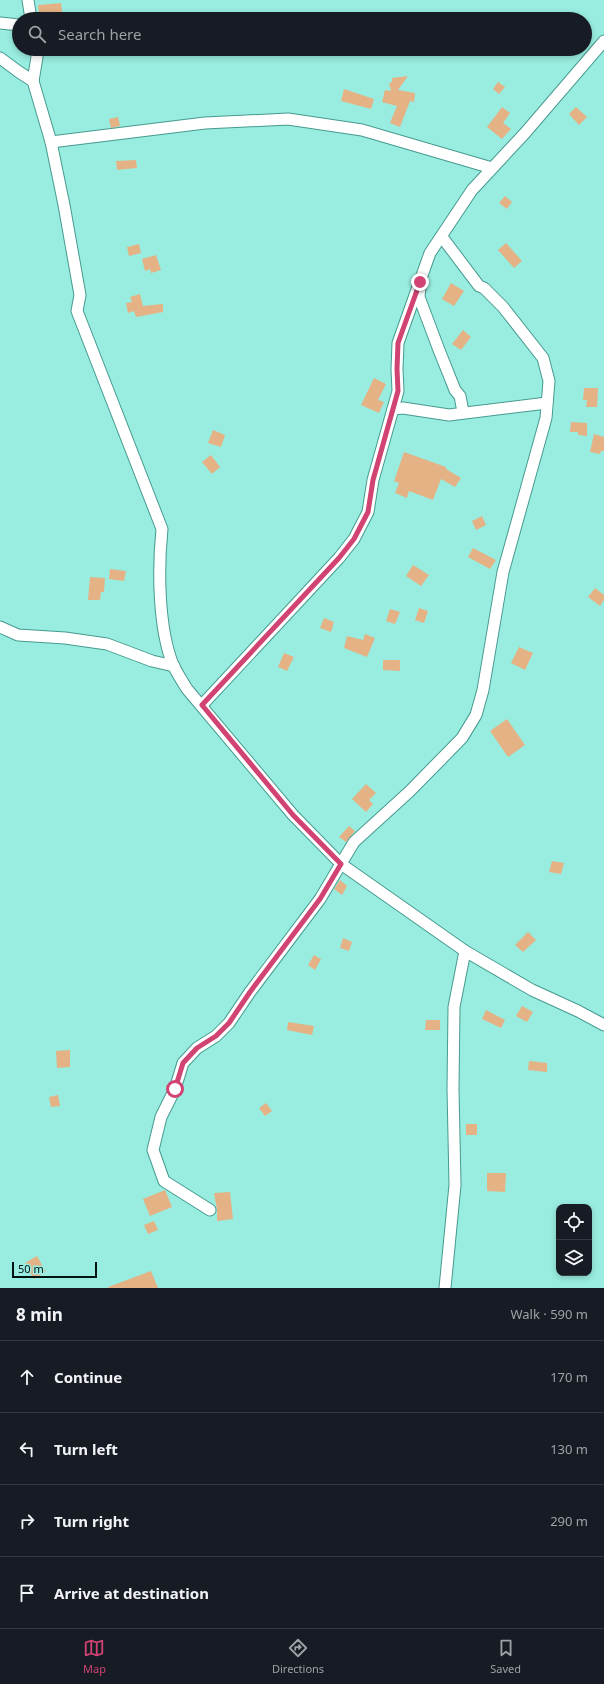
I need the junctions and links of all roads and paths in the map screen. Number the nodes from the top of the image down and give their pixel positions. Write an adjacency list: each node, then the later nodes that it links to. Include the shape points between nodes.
1 (28, 0): 2 (street)
2 (30, 12)
3 (0, 23): 4 (street)
4 (12, 24)
5 (604, 41): 6 (street)
6 (592, 55)
7 (37, 56): 10 (street)
8 (591, 56): 12 (street)
9 (0, 58): 10 (street)
10 (33, 81): 11 (street)
11 (51, 142): 12 (street, via 205,123 288,119 362,130); 19 (street, via 80,295 77,311 162,529 159,560 165,637)
12 (492, 168): 13 (street, via 472,190)
13 (442, 237): 14 (street, via 430,252); 15 (street, via 479,286 503,307 543,358 549,381)
14 (420, 282): 16 (street, via 398,343 398,391); 17 (street, via 419,297 460,396)
15 (548, 403): 17 (street); 21 (street, via 503,572 483,690 476,715 462,738 410,791 354,842)
16 (393, 409): 17 (street, via 403,408 449,415); 20 (street, via 373,480 368,512 354,539)
17 (463, 412)
18 (0, 627): 19 (street, via 18,636 65,638 107,644)
19 (174, 666): 20 (street, via 187,689)
20 (202, 705): 21 (street, via 293,815)
21 (341, 864): 22 (street); 24 (street, via 320,899 229,1023 216,1036 197,1048 183,1063 175,1089 161,1117 153,1150 164,1181)
22 (465, 950): 23 (street, via 532,990); 25 (street, via 454,1007 455,1185)
23 (604, 1025)
24 (210, 1210)
25 (445, 1288)

